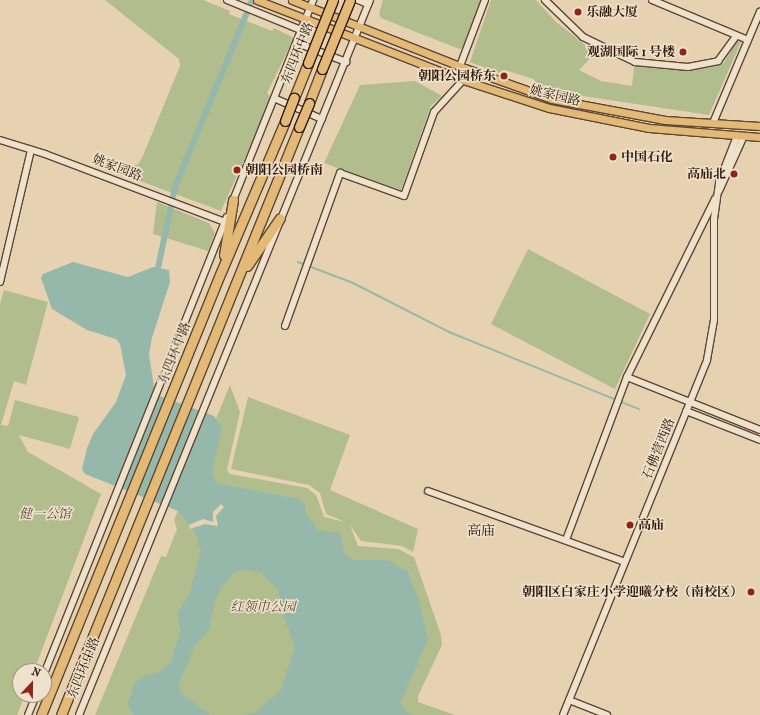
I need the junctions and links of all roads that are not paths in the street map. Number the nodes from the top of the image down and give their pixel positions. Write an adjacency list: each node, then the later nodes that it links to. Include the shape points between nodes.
1 (227, 0): 16 (street)
2 (257, 0): 14 (main road, 姚家园路)
3 (292, 0): 12 (main road, 姚家园路)
4 (313, 0): 12 (street, 东四环中路)
5 (333, 0): 36 (highway, 东四环中路, bridge)
6 (350, 0): 37 (highway, 东四环中路, bridge)
7 (358, 0): 11 (street)
8 (485, 0): 22 (street)
9 (545, 0): 17 (street, via 584,37 635,62 688,67 718,61)
10 (652, 0): 17 (street)
11 (369, 2): 15 (street)
12 (310, 7): 14 (street, 东四环中路); 15 (main road, 姚家园路)
13 (760, 12): 19 (street)
14 (305, 19): 16 (street, 东四环中路); 18 (main road, 姚家园路)
15 (358, 27): 18 (street); 22 (main road, 姚家园路)
16 (301, 30): 20 (street, 东四环中路)
17 (736, 36): 19 (street)
18 (354, 39): 21 (street); 23 (main road, 姚家园路)
19 (748, 40): 26 (street)
20 (297, 43): 21 (street); 24 (street, 东四环中路)
21 (346, 62): 25 (street)
22 (460, 66): 26 (main road, 姚家园路, via 552,99 664,120)
23 (463, 80): 28 (main road, 姚家园路, via 517,100 593,118 649,128); 39 (street, via 434,112 404,196 340,173)
24 (276, 99): 25 (street); 33 (street, 东四环中路)
25 (322, 118): 34 (street)
26 (713, 123): 27 (main road, 姚家园路)
27 (760, 126)
28 (741, 136): 29 (main road, 姚家园路); 32 (street, 石佛营西路, via 719,182)
29 (760, 137)
30 (0, 140): 31 (street, 姚家园路)
31 (31, 150): 35 (street, 姚家园路); 38 (street)
32 (717, 196): 40 (street); 41 (street, 石佛营西路, via 714,219 713,326 706,360)
33 (234, 200): 35 (street, 东四环中路); 36 (highway)
34 (280, 218): 37 (highway); 58 (street, 东四环中路)
35 (225, 222): 48 (street, 东四环中路)
36 (221, 272): 49 (highway, 东四环中路)
37 (238, 279): 54 (highway, 东四环中路)
38 (0, 282)
39 (285, 326)
40 (627, 377): 41 (street); 46 (street)
41 (689, 404): 42 (street, 石佛营西路); 43 (street)
42 (686, 411): 44 (street); 47 (street, 石佛营西路)
43 (760, 430)
44 (760, 440)
45 (428, 490): 46 (street)
46 (566, 540): 47 (street)
47 (625, 562): 50 (street, 石佛营西路)
48 (48, 663)
49 (52, 688)
50 (569, 700): 59 (street, 石佛营西路); 60 (street)
51 (33, 703): 55 (street)
52 (45, 703): 56 (highway)
53 (46, 703): 57 (highway, 东四环中路)
54 (62, 713)
55 (28, 715)
56 (38, 715)
57 (41, 715)
58 (79, 715)
59 (563, 715)
60 (607, 715)

